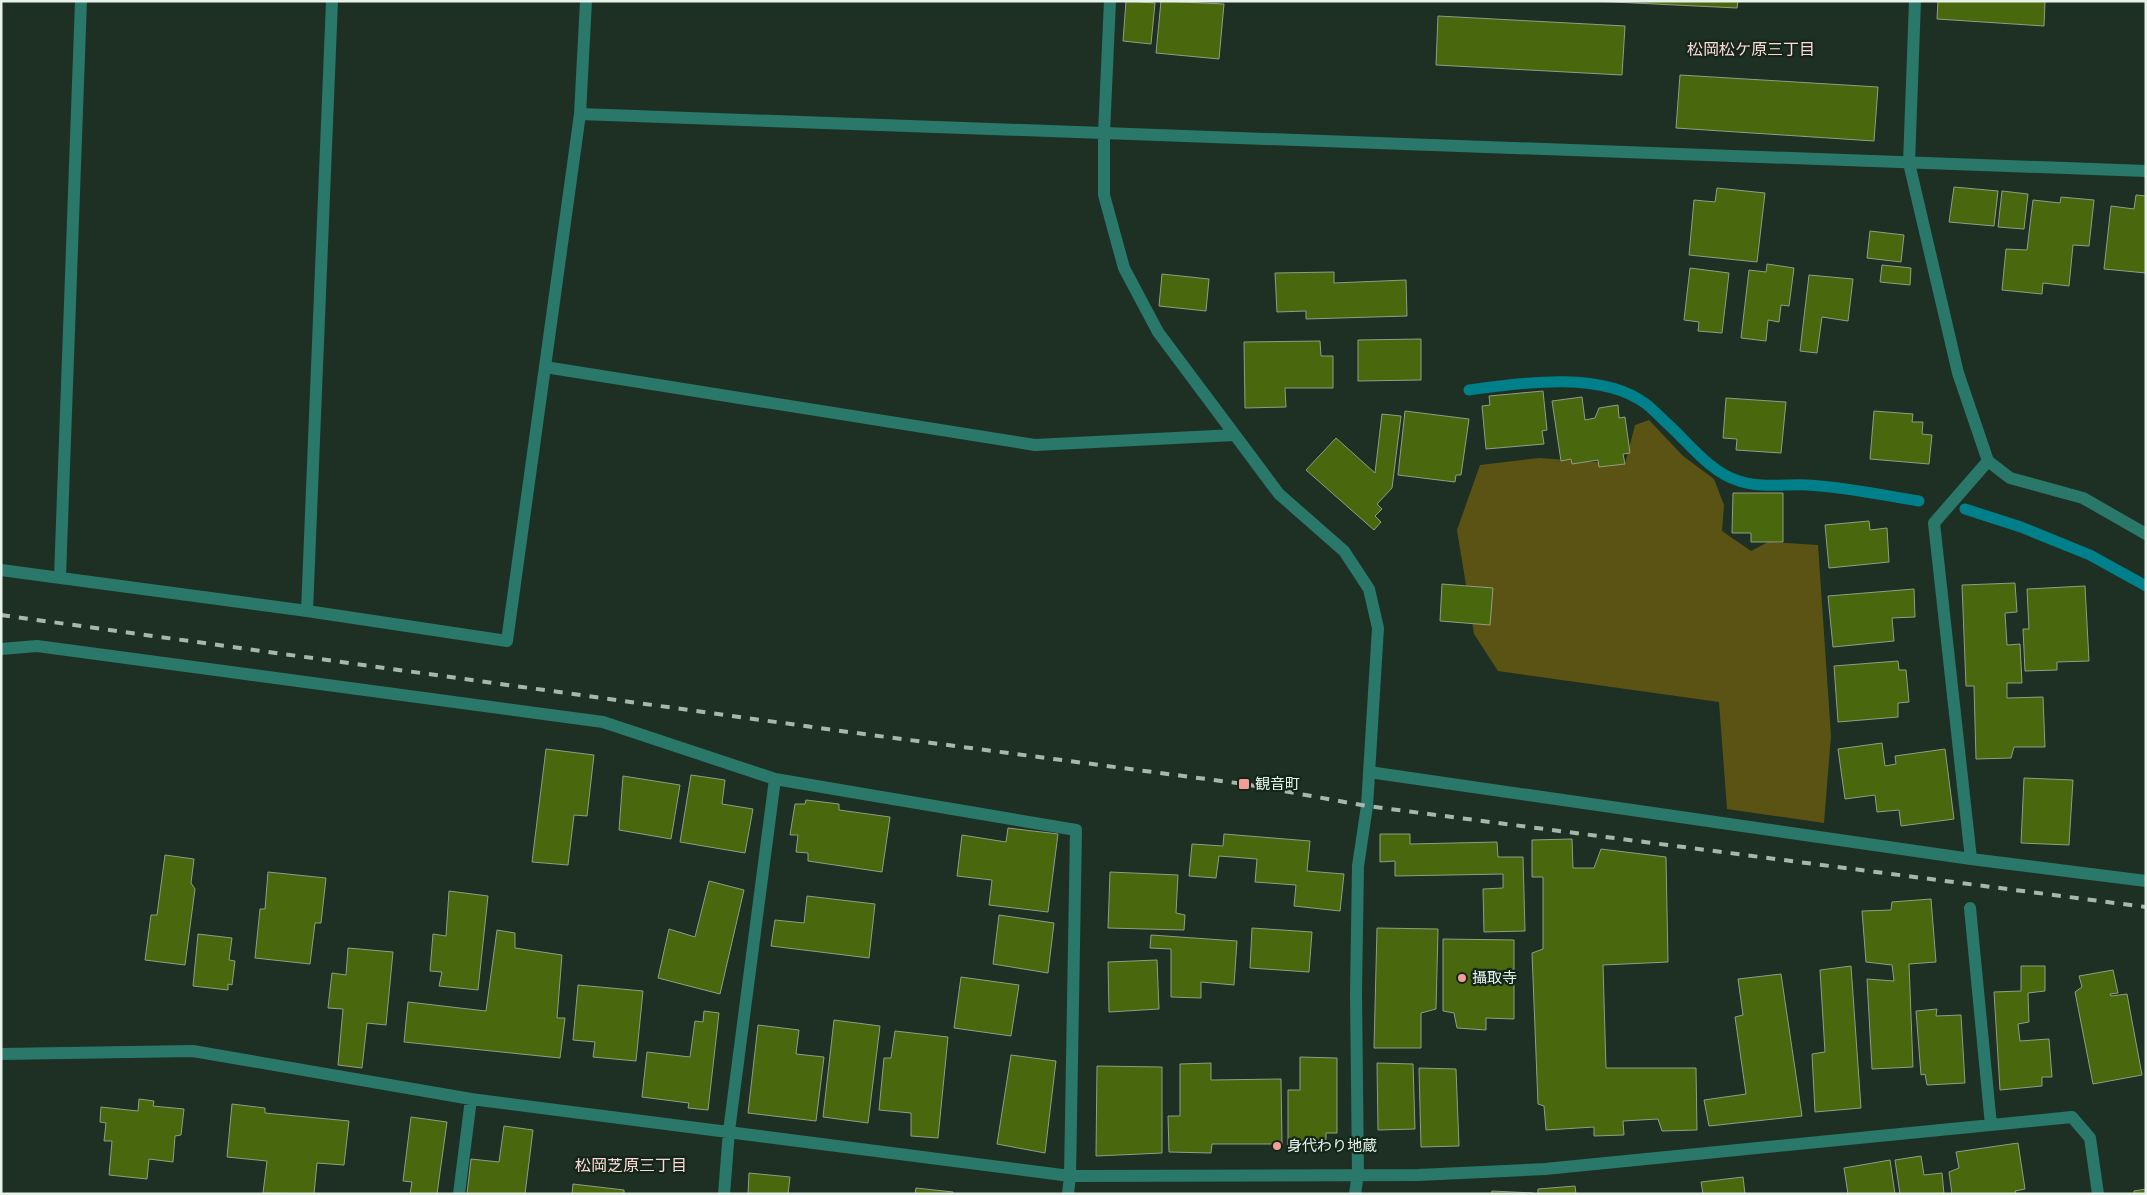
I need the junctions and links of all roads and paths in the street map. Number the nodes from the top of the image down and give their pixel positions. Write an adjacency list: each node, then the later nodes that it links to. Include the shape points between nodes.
1 (82, 1): 15 (street)
2 (332, 1): 16 (street)
3 (586, 1): 6 (street)
4 (1110, 1): 7 (street)
5 (1915, 1): 8 (street)
6 (580, 114): 7 (street); 10 (street)
7 (1104, 133): 8 (street); 11 (street, via 1104,195 1124,268 1158,332)
8 (1909, 163): 9 (street); 12 (street, via 1958,373)
9 (2146, 171)
10 (545, 367): 11 (street, via 1035,445); 16 (street, via 507,641)
11 (1235, 435): 18 (street, via 1279,494 1344,551 1370,589 1378,628)
12 (1988, 461): 13 (street, via 2010,478 2083,498); 20 (street, via 1934,523)
13 (2146, 534)
14 (1, 570): 15 (street)
15 (60, 577): 16 (street)
16 (307, 610)
17 (1, 649): 19 (street, via 37,646 603,722)
18 (1369, 772): 20 (street); 27 (street, via 1358,866)
19 (775, 779): 26 (street); 28 (street, via 1076,830)
20 (1971, 859): 21 (street)
21 (2146, 881)
22 (1970, 908): 25 (street)
23 (1, 1054): 24 (street, via 193,1051)
24 (472, 1099): 26 (street); 29 (street)
25 (1991, 1125): 27 (street, via 1545,1169 1418,1175); 33 (street, via 2072,1117 2090,1138)
26 (730, 1131): 28 (street); 30 (street)
27 (1358, 1174): 28 (street); 32 (street)
28 (1070, 1176): 31 (street)
29 (459, 1194)
30 (724, 1194)
31 (1068, 1194)
32 (1355, 1194)
33 (2098, 1194)

